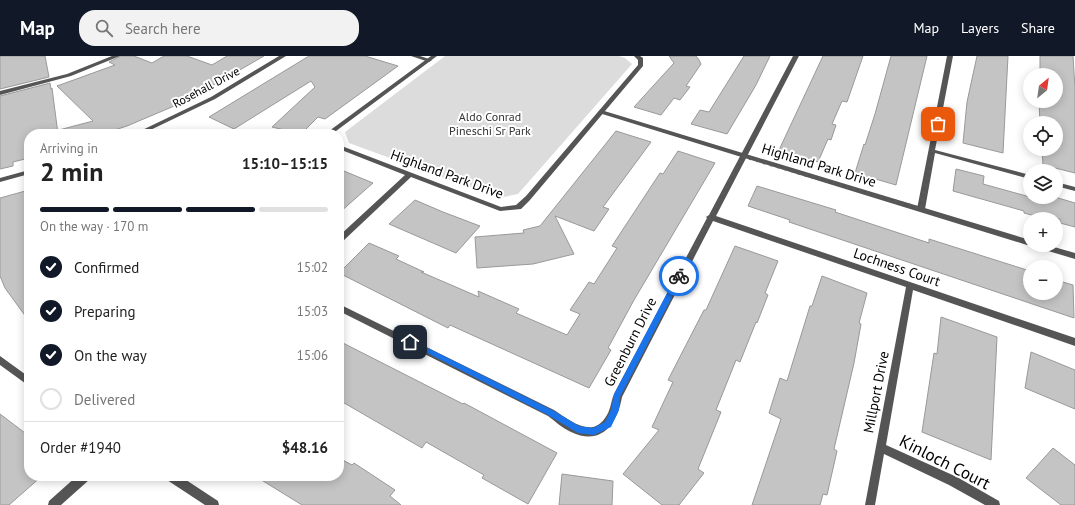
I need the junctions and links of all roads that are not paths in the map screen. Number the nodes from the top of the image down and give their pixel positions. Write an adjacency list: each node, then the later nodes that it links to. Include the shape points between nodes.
1 (117, 56): 9 (street, via 69,76)
2 (283, 56): 11 (street, Rosehall Drive, via 213,98)
3 (414, 56): 8 (street)
4 (434, 56): 8 (street)
5 (637, 56): 10 (street, Highland Park Drive, via 642,59 642,65)
6 (796, 56): 15 (street, Greenburn Drive)
7 (950, 56): 14 (street)
8 (429, 60): 12 (street)
9 (0, 93)
10 (601, 112): 15 (street, Highland Park Drive); 17 (street, Highland Park Drive, via 518,207 500,209)
11 (147, 129)
12 (335, 129)
13 (344, 149): 17 (street, Highland Park Drive)
14 (933, 151): 18 (street); 22 (street)
15 (743, 156): 22 (street, Highland Park Drive); 23 (street, Greenburn Drive)
16 (24, 173): 19 (street)
17 (409, 175): 24 (street)
18 (1023, 175)
19 (0, 180)
20 (1063, 186): 21 (street)
21 (1075, 189)
22 (921, 209): 25 (street, Highland Park Drive)
23 (710, 217): 28 (street, Lochness Court); 29 (street, Greenburn Drive, via 617,397 615,410 608,424 594,431 578,430 551,413)
24 (344, 235)
25 (1023, 240)
26 (1062, 252): 27 (street)
27 (1075, 256)
28 (910, 285): 30 (street, Lochness Court); 33 (street, Millport Drive)
29 (344, 310)
30 (1075, 342)
31 (0, 360): 32 (street)
32 (24, 378)
33 (880, 447): 38 (street, Millport Drive); 39 (street, Kinloch Court, via 953,480)
34 (79, 481): 36 (street)
35 (178, 481): 37 (street)
36 (53, 505)
37 (214, 505)
38 (870, 505)
39 (995, 505)

